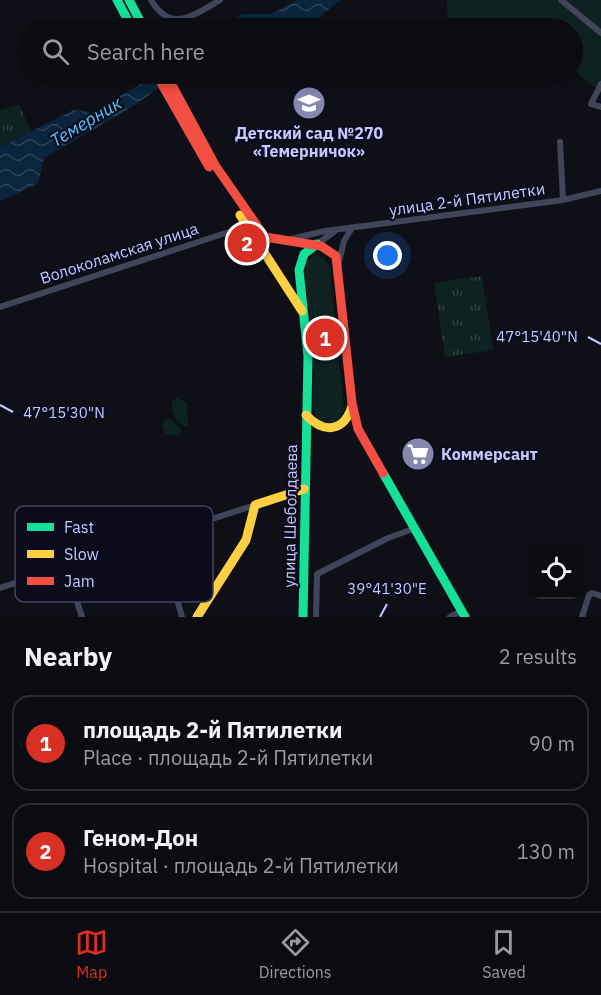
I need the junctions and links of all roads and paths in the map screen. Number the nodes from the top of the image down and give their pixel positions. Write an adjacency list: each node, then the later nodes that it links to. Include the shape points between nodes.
1 (117, 0): 6 (main road)
2 (129, 0): 7 (main road)
3 (151, 0): 8 (street, via 158,12)
4 (220, 0): 9 (street)
5 (561, 0): 11 (street)
6 (127, 18)
7 (139, 18)
8 (170, 18)
9 (185, 18)
10 (583, 18): 12 (street)
11 (583, 18)
12 (601, 33)
13 (163, 84): 16 (main road)
14 (170, 84): 16 (main road)
15 (601, 84): 17 (street, via 591,104)
16 (177, 104): 22 (main road)
17 (601, 107)
18 (560, 142): 20 (street)
19 (601, 191): 20 (street, улица 2-й Пятилетки)
20 (563, 200): 21 (street, улица 2-й Пятилетки)
21 (352, 228): 23 (street, улица 2-й Пятилетки); 26 (street, via 344,240)
22 (252, 229): 24 (main road); 27 (street, Волоколамская улица); 28 (main road)
23 (337, 230): 24 (street, улица 2-й Пятилетки, via 291,238); 25 (street, улица 2-й Пятилетки)
24 (286, 243): 25 (main road)
25 (317, 244): 26 (main road, via 332,252); 28 (main road, улица Шеболдаева, via 308,249 300,262)
26 (339, 262): 29 (main road)
27 (0, 307)
28 (305, 315): 30 (main road, улица Шеболдаева)
29 (352, 403): 30 (main road, via 347,421 335,430 317,427); 34 (main road, via 358,429)
30 (306, 415): 31 (main road, улица Шеболдаева)
31 (304, 489): 32 (main road); 46 (main road, улица Шеболдаева)
32 (255, 505): 33 (street); 37 (main road, via 246,540)
33 (213, 518)
34 (413, 529): 42 (main road); 47 (street, via 318,574)
35 (15, 583): 36 (street)
36 (0, 588)
37 (213, 592)
38 (601, 596): 49 (street, via 589,596)
39 (77, 602): 43 (street)
40 (178, 602): 44 (street)
41 (207, 602): 45 (main road)
42 (463, 614): 48 (street)
43 (82, 617)
44 (182, 617)
45 (197, 617)
46 (303, 617)
47 (316, 617)
48 (450, 617)
49 (582, 617)

